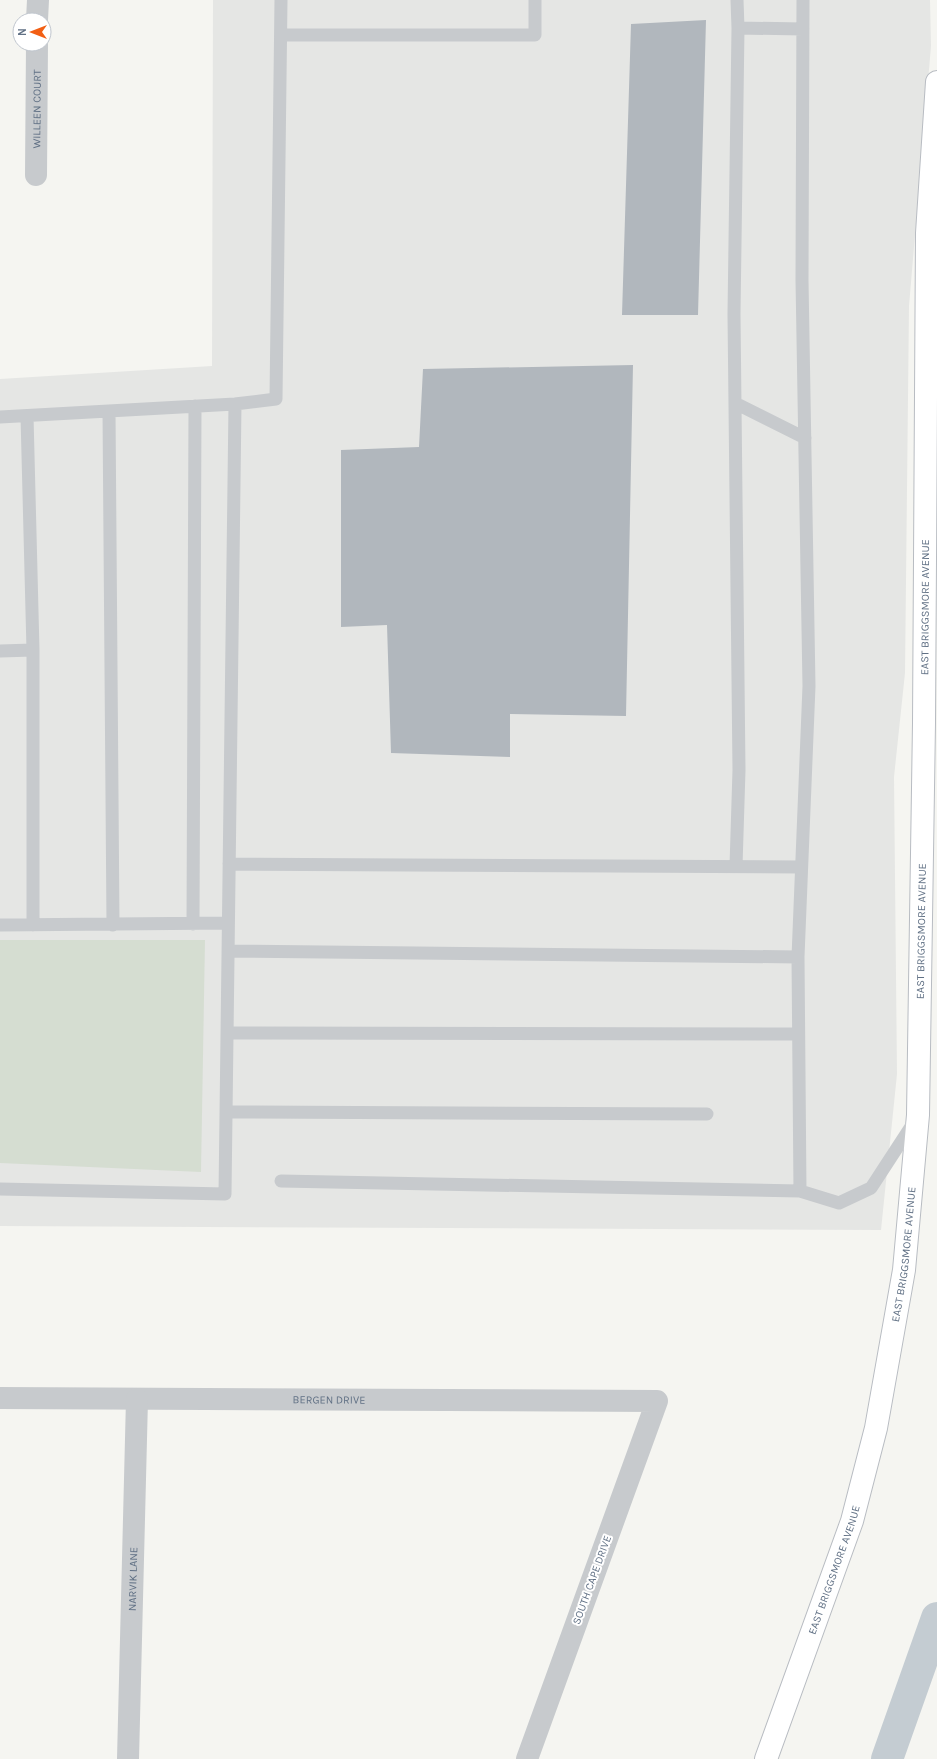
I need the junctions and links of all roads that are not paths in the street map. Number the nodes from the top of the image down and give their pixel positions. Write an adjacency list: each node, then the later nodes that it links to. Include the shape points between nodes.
1 (38, 0): 6 (street)
2 (281, 0): 9 (lane)
3 (535, 0): 9 (lane, via 535,35)
4 (737, 0): 7 (lane)
5 (803, 0): 8 (lane)
6 (37, 12)
7 (738, 28): 8 (lane); 13 (lane)
8 (803, 29): 19 (lane)
9 (281, 35): 14 (lane, via 276,399)
10 (37, 52): 12 (street, WILLEEN COURT)
11 (937, 82): 36 (main road, EAST BRIGGSMORE AVENUE, via 927,233)
12 (36, 175)
13 (735, 403): 19 (lane); 23 (lane, via 739,770)
14 (235, 404): 15 (lane); 22 (lane)
15 (195, 406): 16 (lane); 25 (lane)
16 (109, 411): 17 (lane); 29 (lane)
17 (27, 416): 18 (lane); 20 (lane)
18 (0, 417)
19 (804, 438): 24 (lane, via 809,686)
20 (33, 650): 21 (lane); 28 (lane)
21 (0, 651)
22 (229, 864): 23 (lane); 26 (lane)
23 (736, 866): 24 (lane)
24 (801, 867): 31 (lane)
25 (193, 924): 26 (lane); 29 (lane)
26 (228, 924): 30 (lane)
27 (0, 925): 28 (lane)
28 (33, 925): 29 (lane)
29 (113, 925)
30 (228, 951): 31 (lane); 32 (lane)
31 (798, 957): 33 (lane)
32 (227, 1034): 33 (lane); 34 (lane)
33 (798, 1034): 39 (lane)
34 (226, 1112): 35 (lane); 38 (lane, via 225,1194)
35 (707, 1114)
36 (918, 1115): 39 (lane, via 871,1188 839,1203); 45 (main road, EAST BRIGGSMORE AVENUE, via 904,1270 876,1428 852,1521)
37 (280, 1182): 39 (lane)
38 (0, 1189)
39 (800, 1191)
40 (0, 1398): 41 (street, BERGEN DRIVE)
41 (137, 1399): 42 (street, BERGEN DRIVE); 43 (street, NARVIK LANE)
42 (658, 1401): 44 (street, SOUTH CAPE DRIVE)
43 (128, 1759)
44 (526, 1759)
45 (766, 1759)

